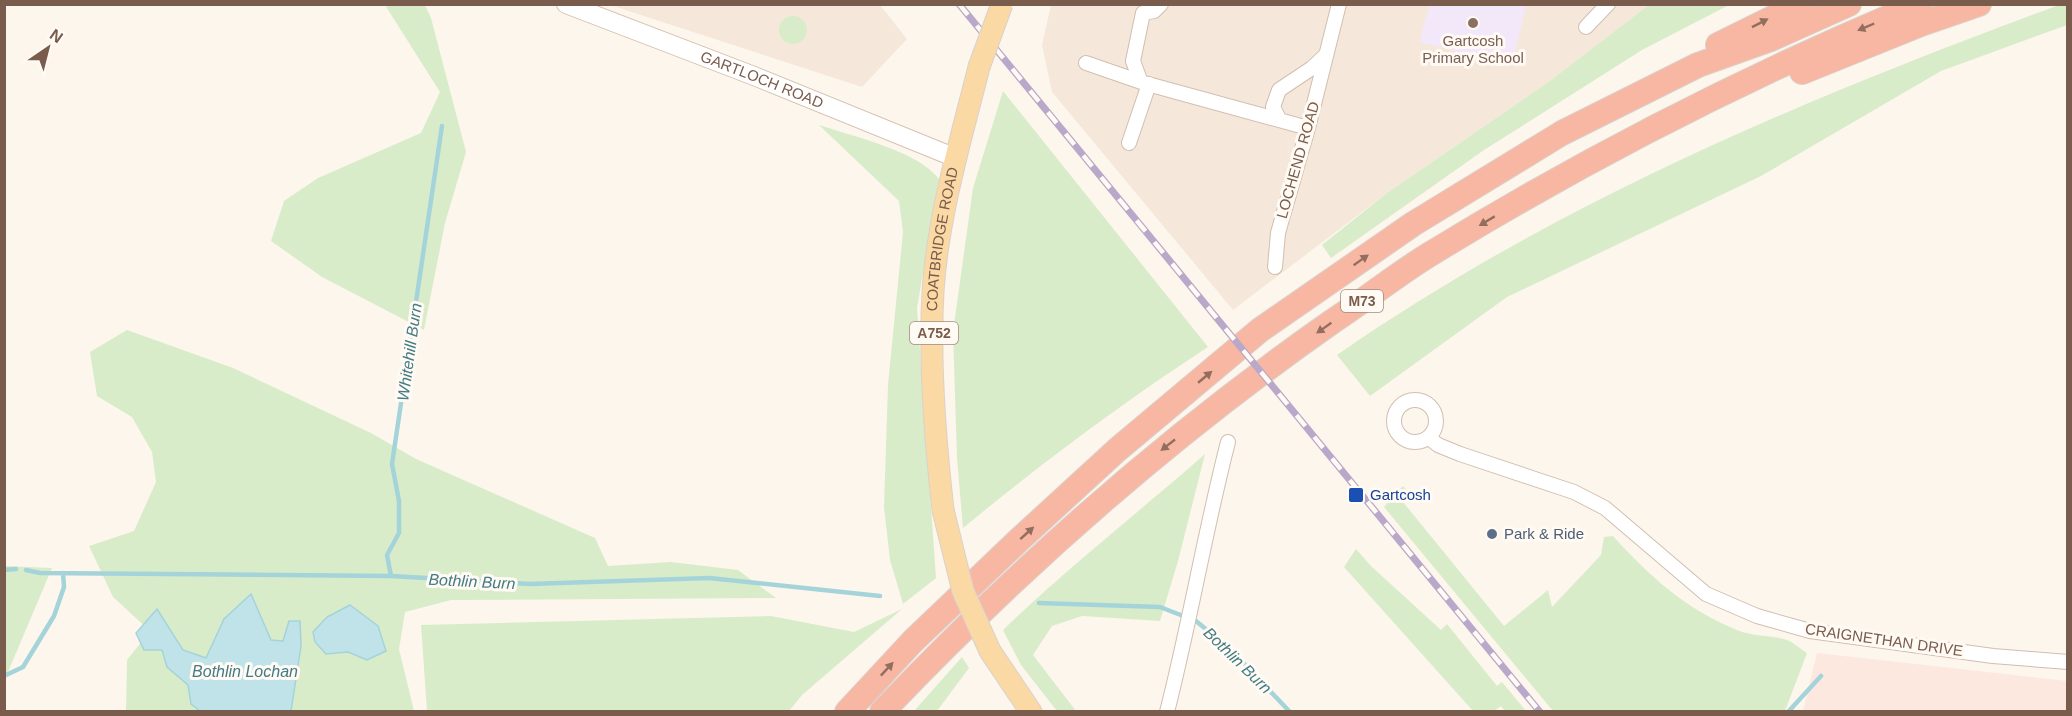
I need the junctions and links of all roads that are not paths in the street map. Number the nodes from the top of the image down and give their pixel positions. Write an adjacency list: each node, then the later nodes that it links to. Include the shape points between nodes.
1 (566, 4): 19 (main road, GARTLOCH ROAD)
2 (1002, 4): 19 (main road, COATBRIDGE ROAD / A752, bridge, via 979,67)
3 (1161, 4): 10 (street, via 1154,11)
4 (1339, 4): 12 (street, LOCHEND ROAD)
5 (1608, 4): 11 (street)
6 (1801, 4): 17 (highway, one-way to 6, via 1613,99)
7 (1849, 4): 17 (highway, M73, via 1771,39 1698,65)
8 (1920, 4): 20 (highway, M73, one-way to 20, via 1665,120)
9 (1979, 4): 20 (highway, via 1796,74)
10 (1139, 9): 14 (street, via 1133,61)
11 (1586, 27)
12 (1327, 53): 15 (street, LOCHEND ROAD, via 1312,69 1279,90 1273,107); 16 (street, LOCHEND ROAD)
13 (1086, 63): 14 (street)
14 (1145, 82): 15 (street); 18 (street)
15 (1278, 119): 16 (street)
16 (1308, 128): 21 (street, LOCHEND ROAD, via 1278,234)
17 (1562, 133): 25 (highway, M73, one-way to 17, via 913,641 1020,539 1117,450 1260,330 1413,224)
18 (1129, 142)
19 (956, 158): 27 (main road, COATBRIDGE ROAD / A752, bridge, via 933,290 935,438 943,510 963,591 990,651)
20 (1514, 204): 26 (highway, M73, one-way to 26, via 1425,258 1280,359 1138,469 1020,575)
21 (1275, 267)
22 (1429, 438): 24 (street, CRAIGNETHAN DRIVE, via 1460,454 1574,492 1605,508 1706,594 1757,616 1810,631)
23 (1228, 442): 28 (street)
24 (2067, 662)
25 (847, 711)
26 (882, 711)
27 (1031, 711)
28 (1167, 711)

